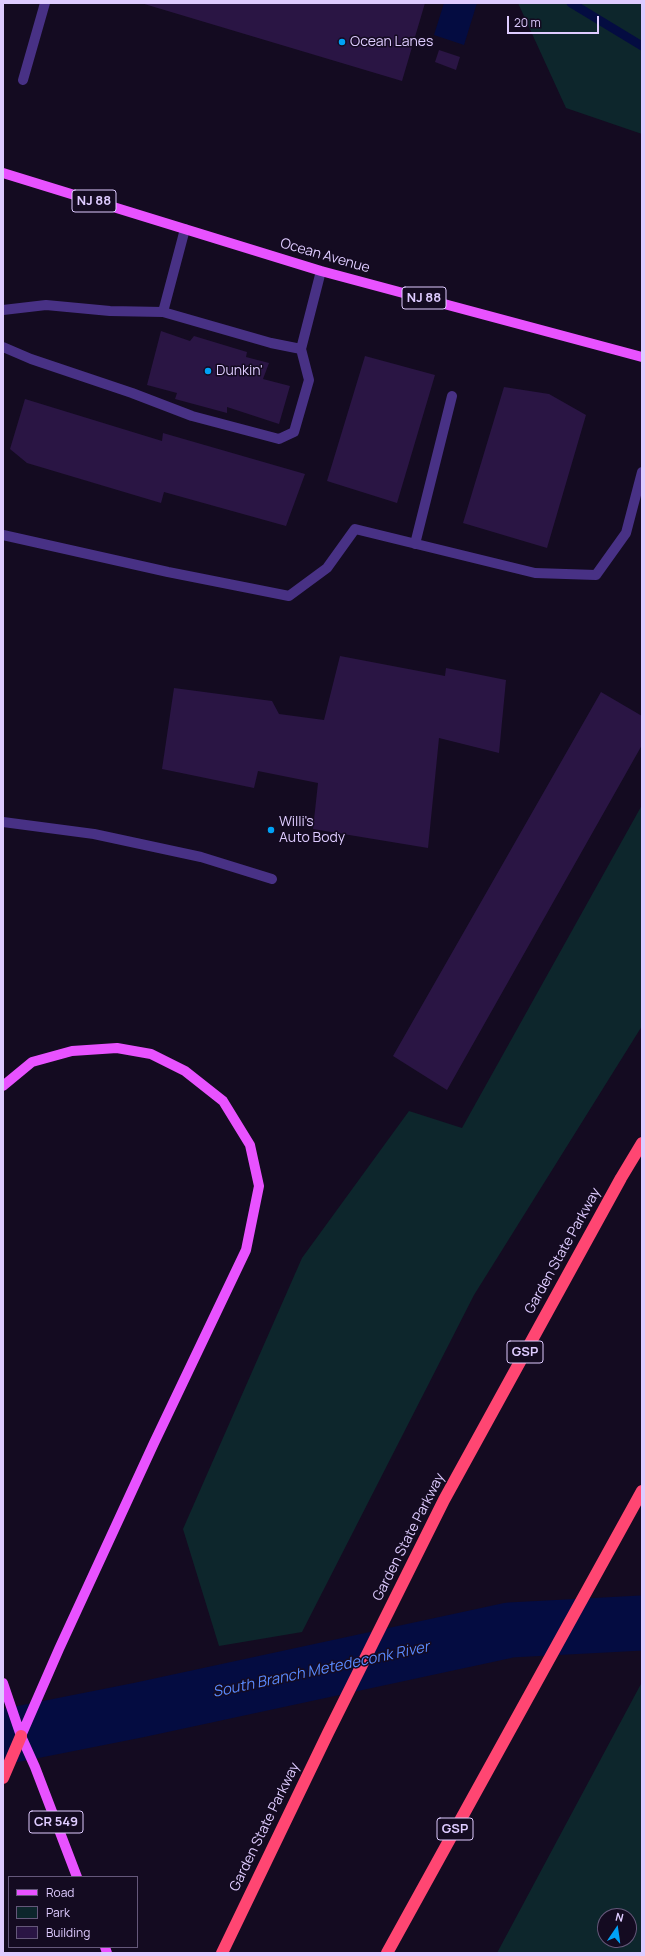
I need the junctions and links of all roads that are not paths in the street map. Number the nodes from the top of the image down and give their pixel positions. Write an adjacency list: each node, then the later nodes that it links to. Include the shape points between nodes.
1 (45, 3): 2 (lane)
2 (23, 80)
3 (3, 173): 4 (main road, Ocean Avenue / NJ 88)
4 (185, 229): 5 (main road, Ocean Avenue / NJ 88); 7 (lane)
5 (322, 271): 9 (lane); 10 (main road, Ocean Avenue / NJ 88)
6 (3, 310): 7 (lane, via 46,305 110,311)
7 (163, 312): 9 (lane)
8 (3, 347): 9 (lane, via 192,416 279,439 294,432 309,380)
9 (301, 349)
10 (642, 357)
11 (452, 396): 14 (lane)
12 (642, 472): 14 (lane, via 626,534 596,575 535,573)
13 (3, 535): 14 (lane, via 289,596 327,568 355,529)
14 (415, 544)
15 (3, 822): 16 (lane, via 94,834 201,857)
16 (272, 879)
17 (3, 1086): 21 (main road, via 32,1062 72,1052 117,1048 151,1054 185,1071 223,1101 250,1145 259,1186 246,1250 154,1443)
18 (642, 1143): 24 (highway, Garden State Parkway / GSP, via 444,1500)
19 (642, 1491): 25 (highway, GSP)
20 (3, 1682): 21 (main road, CR 549)
21 (21, 1736): 22 (highway); 23 (main road, CR 549)
22 (3, 1777)
23 (78, 1876)
24 (222, 1953)
25 (387, 1953)

